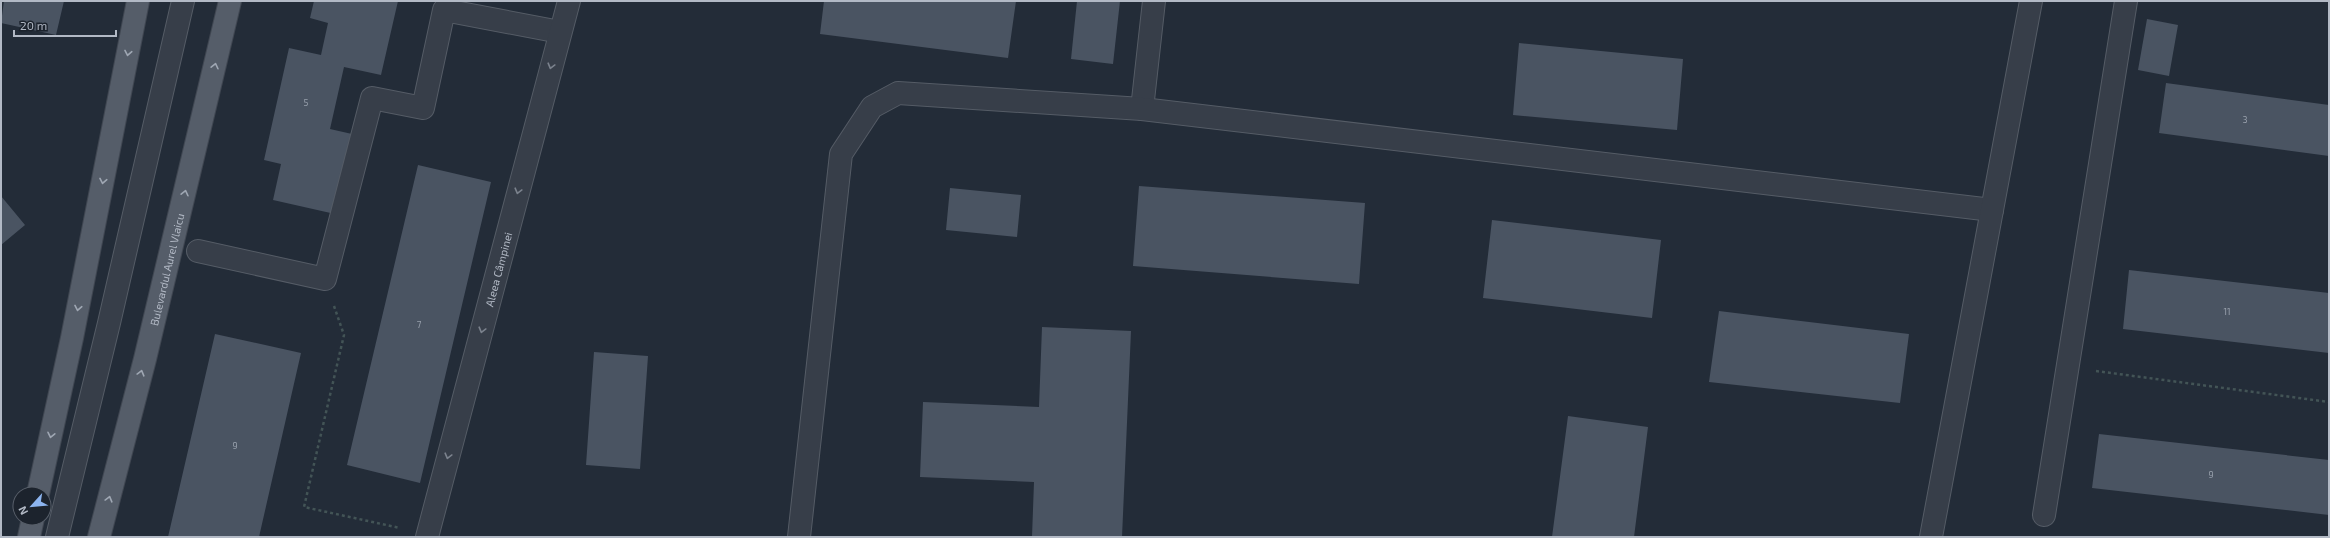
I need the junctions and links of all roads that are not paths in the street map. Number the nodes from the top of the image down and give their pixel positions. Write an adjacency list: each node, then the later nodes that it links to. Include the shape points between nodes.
1 (138, 1): 12 (main road, one-way to 12, via 72,338)
2 (183, 1): 17 (street)
3 (230, 1): 18 (main road, Bulevardul Aurel Vlaicu, one-way to 3, via 147,352)
4 (569, 1): 8 (street, Aleea Câmpinei)
5 (1154, 1): 9 (street)
6 (2031, 1): 10 (street)
7 (2126, 1): 13 (street)
8 (560, 32): 11 (street, via 444,10 423,108 372,98 325,279); 15 (street, Aleea Câmpinei, one-way to 15)
9 (1142, 109): 10 (street); 19 (street, via 898,93 872,107 841,154)
10 (1992, 210): 20 (street)
11 (198, 251)
12 (40, 486)
13 (2044, 515)
14 (31, 526): 16 (main road)
15 (428, 536)
16 (29, 537)
17 (57, 537)
18 (99, 537)
19 (798, 537)
20 (1931, 537)

